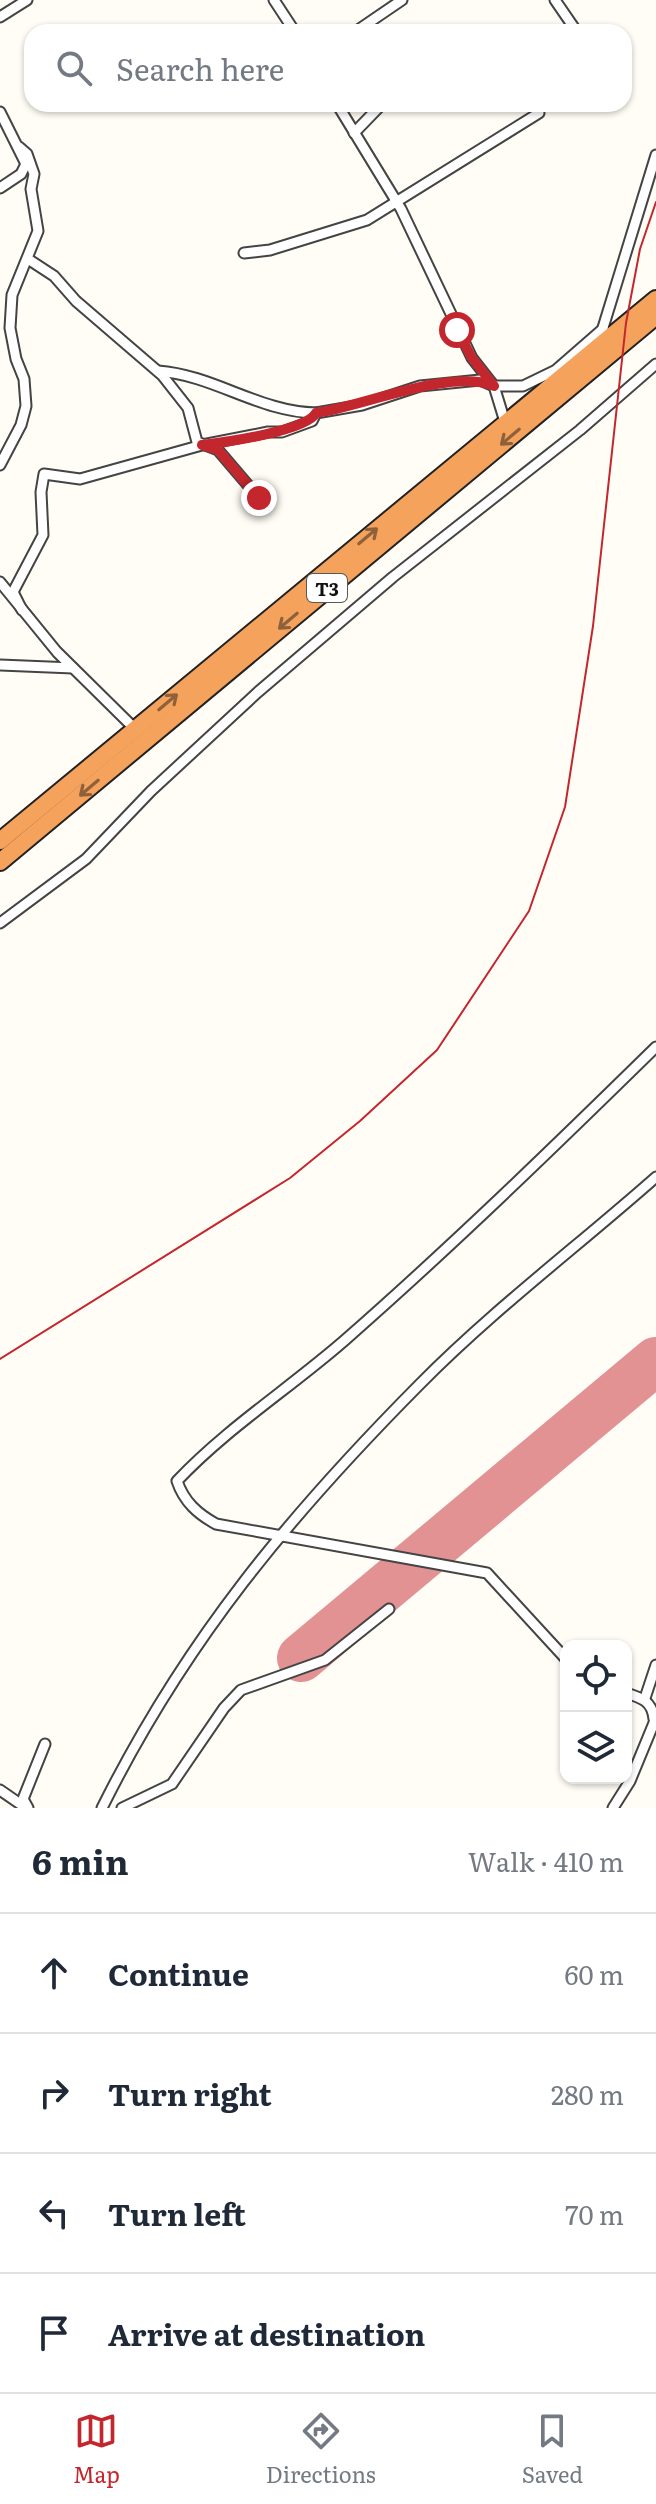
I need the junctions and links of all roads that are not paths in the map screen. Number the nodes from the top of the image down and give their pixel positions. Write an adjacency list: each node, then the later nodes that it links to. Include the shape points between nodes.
1 (27, 0): 5 (street)
2 (274, 0): 6 (street)
3 (402, 0): 7 (street)
4 (555, 0): 8 (street)
5 (0, 17)
6 (290, 24)
7 (367, 24)
8 (572, 24)
9 (0, 112): 14 (street)
10 (342, 112): 13 (street)
11 (374, 112): 13 (street)
12 (539, 113): 17 (street)
13 (354, 133): 17 (street)
14 (19, 147): 16 (street, via 26,164); 19 (street, via 34,174 31,189 38,231)
15 (656, 155): 22 (street)
16 (0, 188)
17 (397, 203): 18 (street, via 367,220); 25 (street, via 464,344)
18 (244, 253)
19 (28, 259): 24 (street, via 54,276 88,313); 29 (street, via 12,295 10,328 26,406)
20 (656, 299): 22 (highway, T3)
21 (656, 316): 37 (highway, T3, one-way to 37)
22 (601, 337): 25 (street, via 539,381); 27 (highway, T3)
23 (656, 364): 38 (street, via 370,596 172,771 86,859)
24 (158, 371): 26 (street, via 215,384 267,407); 28 (street, via 188,408)
25 (494, 386): 26 (street, via 480,380 420,386); 27 (street)
26 (316, 413): 28 (street, via 312,421 282,432)
27 (505, 422): 35 (highway, T3, one-way to 27)
28 (202, 445): 30 (street, via 218,450); 32 (street, via 80,479 44,474 43,535 13,592)
29 (0, 465)
30 (259, 498)
31 (0, 582): 32 (street)
32 (22, 610): 34 (street)
33 (0, 665): 34 (street)
34 (73, 668): 35 (street)
35 (135, 729): 36 (highway, T3)
36 (0, 841)
37 (0, 862)
38 (0, 923)
39 (656, 1047): 41 (street, via 447,1248 177,1481 189,1503 208,1520)
40 (656, 1177): 41 (street, via 420,1383)
41 (278, 1534): 43 (street, via 487,1573); 51 (street, via 200,1638 134,1744)
42 (389, 1609): 52 (street, via 325,1660 241,1690 172,1784)
43 (560, 1652)
44 (656, 1665): 46 (street)
45 (632, 1695): 46 (street)
46 (645, 1698): 47 (street)
47 (655, 1719): 53 (street)
48 (45, 1744): 50 (street, via 23,1799)
49 (0, 1790): 50 (street)
50 (27, 1808)
51 (102, 1808)
52 (122, 1808)
53 (613, 1808)

